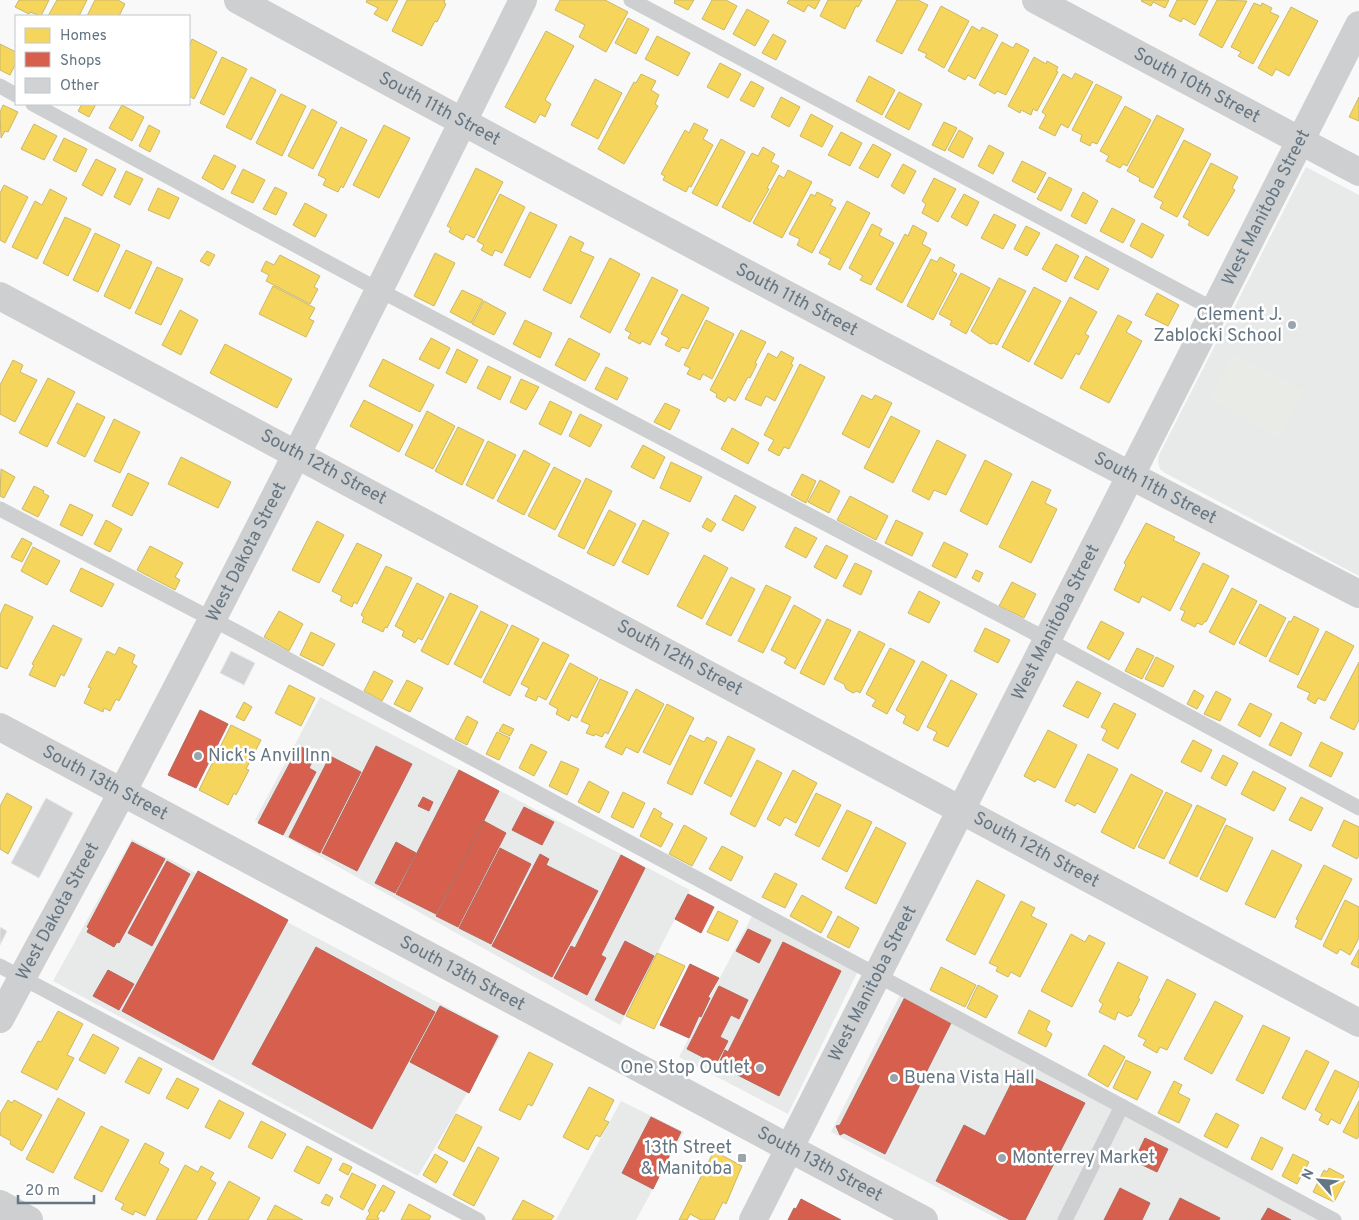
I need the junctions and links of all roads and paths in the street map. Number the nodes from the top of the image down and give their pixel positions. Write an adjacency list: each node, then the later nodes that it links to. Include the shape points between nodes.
1 (238, 0): 9 (street, South 11th Street)
2 (523, 0): 9 (street, West Dakota Street)
3 (631, 0): 14 (lane)
4 (1036, 0): 10 (street, South 10th Street)
5 (1359, 25): 10 (street, West Manitoba Street)
6 (0, 86): 7 (lane)
7 (15, 94)
8 (35, 105): 12 (lane)
9 (463, 122): 12 (street, West Dakota Street); 16 (street, South 11th Street)
10 (1300, 141): 11 (street, South 10th Street); 14 (street, West Manitoba Street)
11 (1359, 172)
12 (379, 290): 15 (street, West Dakota Street); 20 (lane)
13 (0, 296): 15 (street, South 12th Street)
14 (1215, 310): 16 (street, West Manitoba Street)
15 (297, 453): 19 (street, West Dakota Street); 24 (street, South 12th Street)
16 (1130, 476): 18 (street, South 11th Street); 20 (street, West Manitoba Street)
17 (0, 509): 19 (lane)
18 (1359, 594)
19 (212, 619): 22 (street, West Dakota Street); 26 (lane)
20 (1046, 639): 23 (lane); 24 (street, West Manitoba Street)
21 (0, 727): 22 (street, South 13th Street)
22 (122, 792): 25 (street, West Dakota Street); 30 (street, South 13th Street)
23 (1359, 808)
24 (961, 810): 26 (street, West Manitoba Street); 28 (street, South 12th Street)
25 (11, 972): 27 (street, West Dakota Street); 33 (lane)
26 (877, 974): 29 (lane); 30 (street, West Manitoba Street)
27 (0, 1019)
28 (1359, 1023)
29 (1122, 1106): 36 (lane); 37 (lane)
30 (790, 1149): 34 (street, West Manitoba Street); 35 (street, South 13th Street)
31 (0, 1204): 32 (street)
32 (29, 1220)
33 (478, 1220)
34 (753, 1220)
35 (924, 1220)
36 (1065, 1220)
37 (1334, 1220)

